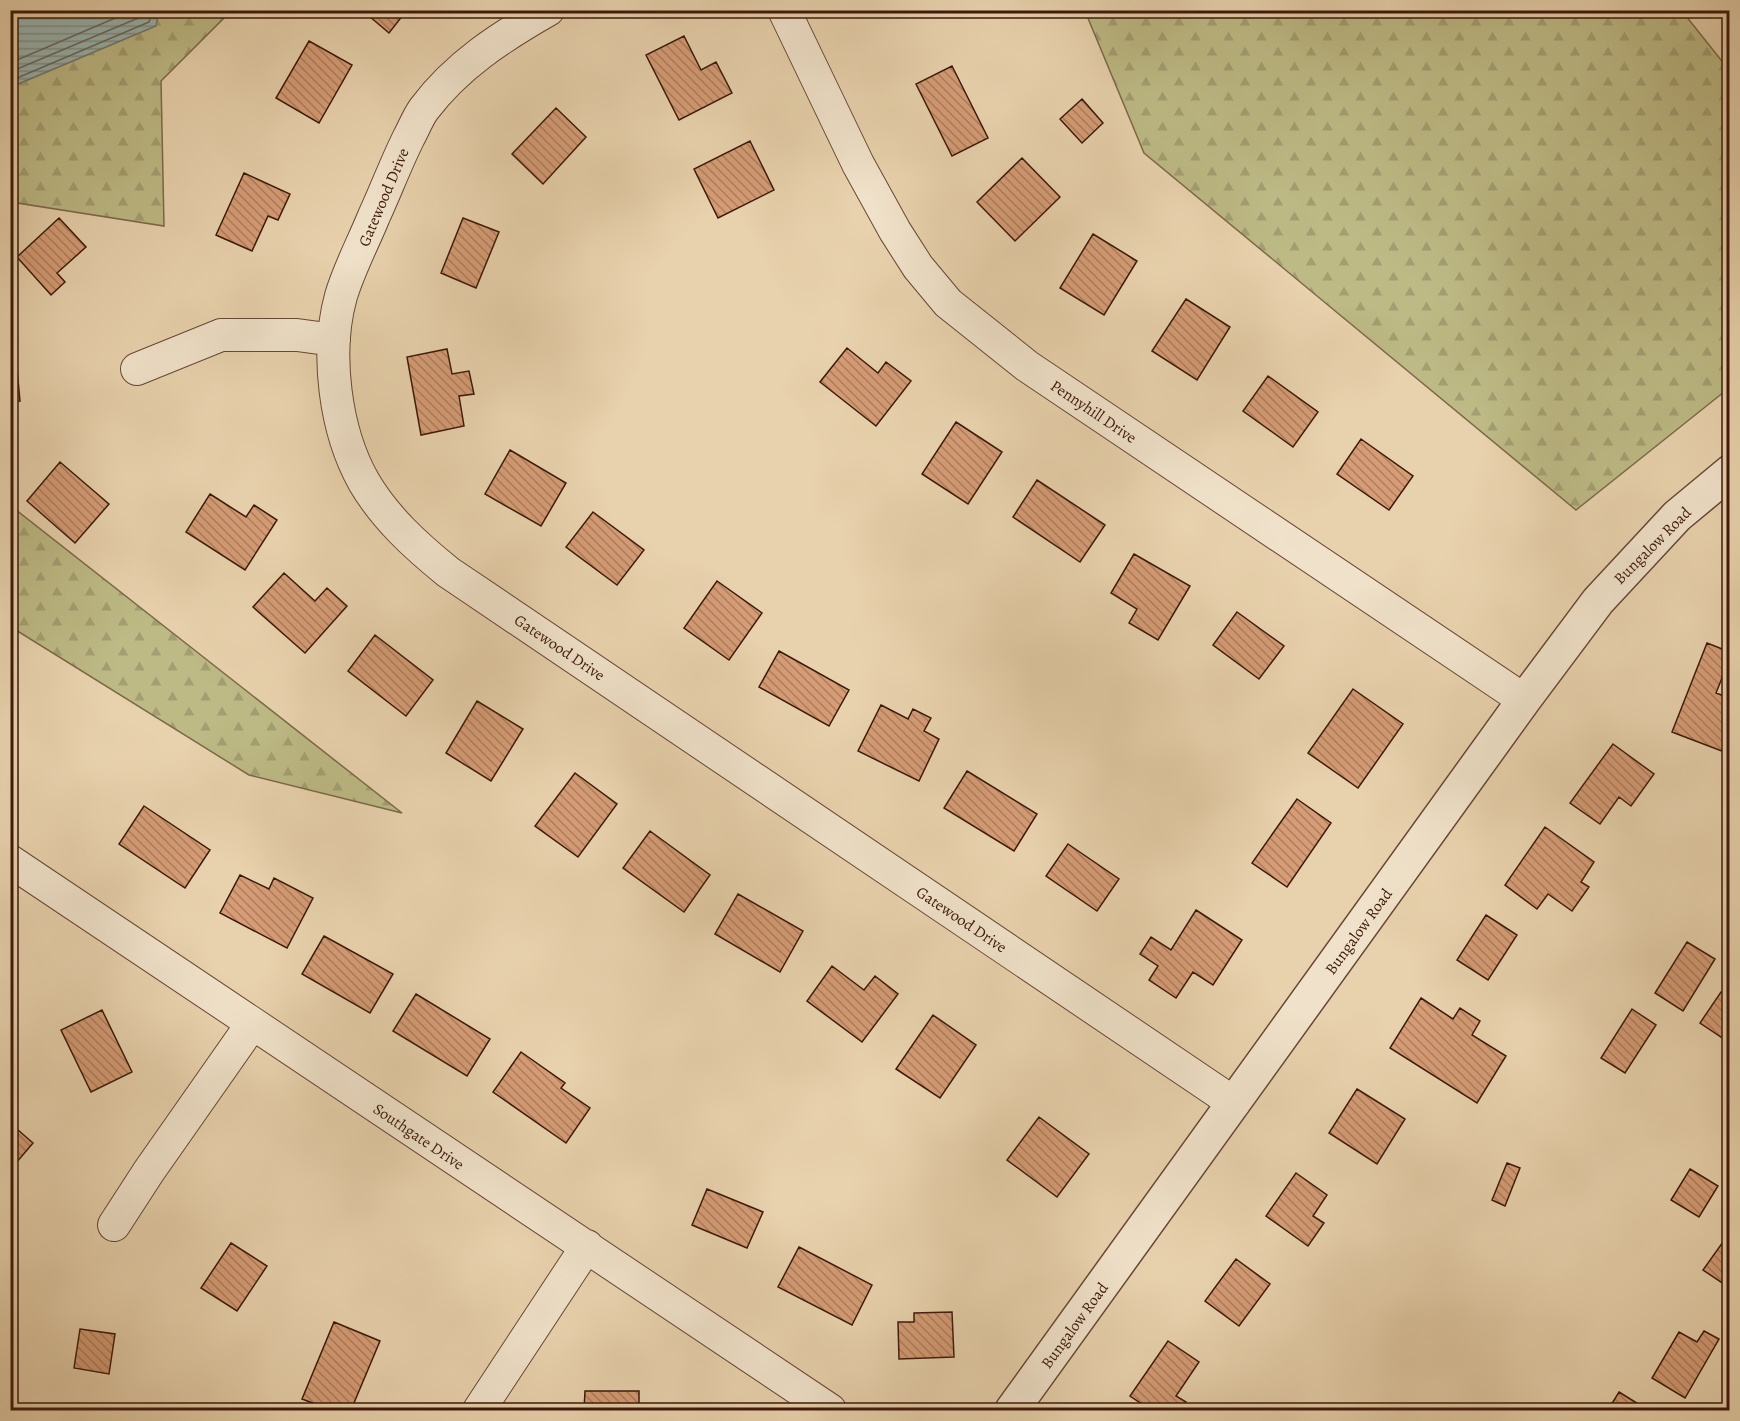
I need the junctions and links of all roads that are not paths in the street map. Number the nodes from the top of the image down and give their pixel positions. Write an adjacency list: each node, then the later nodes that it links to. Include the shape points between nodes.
1 (548, 10): 3 (street, Gatewood Drive, via 477,54 423,110 341,297)
2 (784, 10): 6 (street, Pennyhill Drive, via 895,231 948,303 1027,366)
3 (334, 340): 4 (street, via 297,335 221,335); 9 (street, Gatewood Drive, via 334,377 351,451 364,482 417,547 448,572)
4 (137, 369)
5 (1730, 472): 6 (street, Bungalow Road, via 1677,516 1606,592)
6 (1524, 700): 9 (street, Bungalow Road)
7 (10, 861): 8 (street, Southgate Drive)
8 (252, 1024): 10 (street); 11 (street, Southgate Drive)
9 (1234, 1103): 14 (street, Bungalow Road)
10 (114, 1225)
11 (586, 1246): 12 (street); 13 (street, Southgate Drive)
12 (479, 1410)
13 (830, 1410)
14 (1012, 1410)

